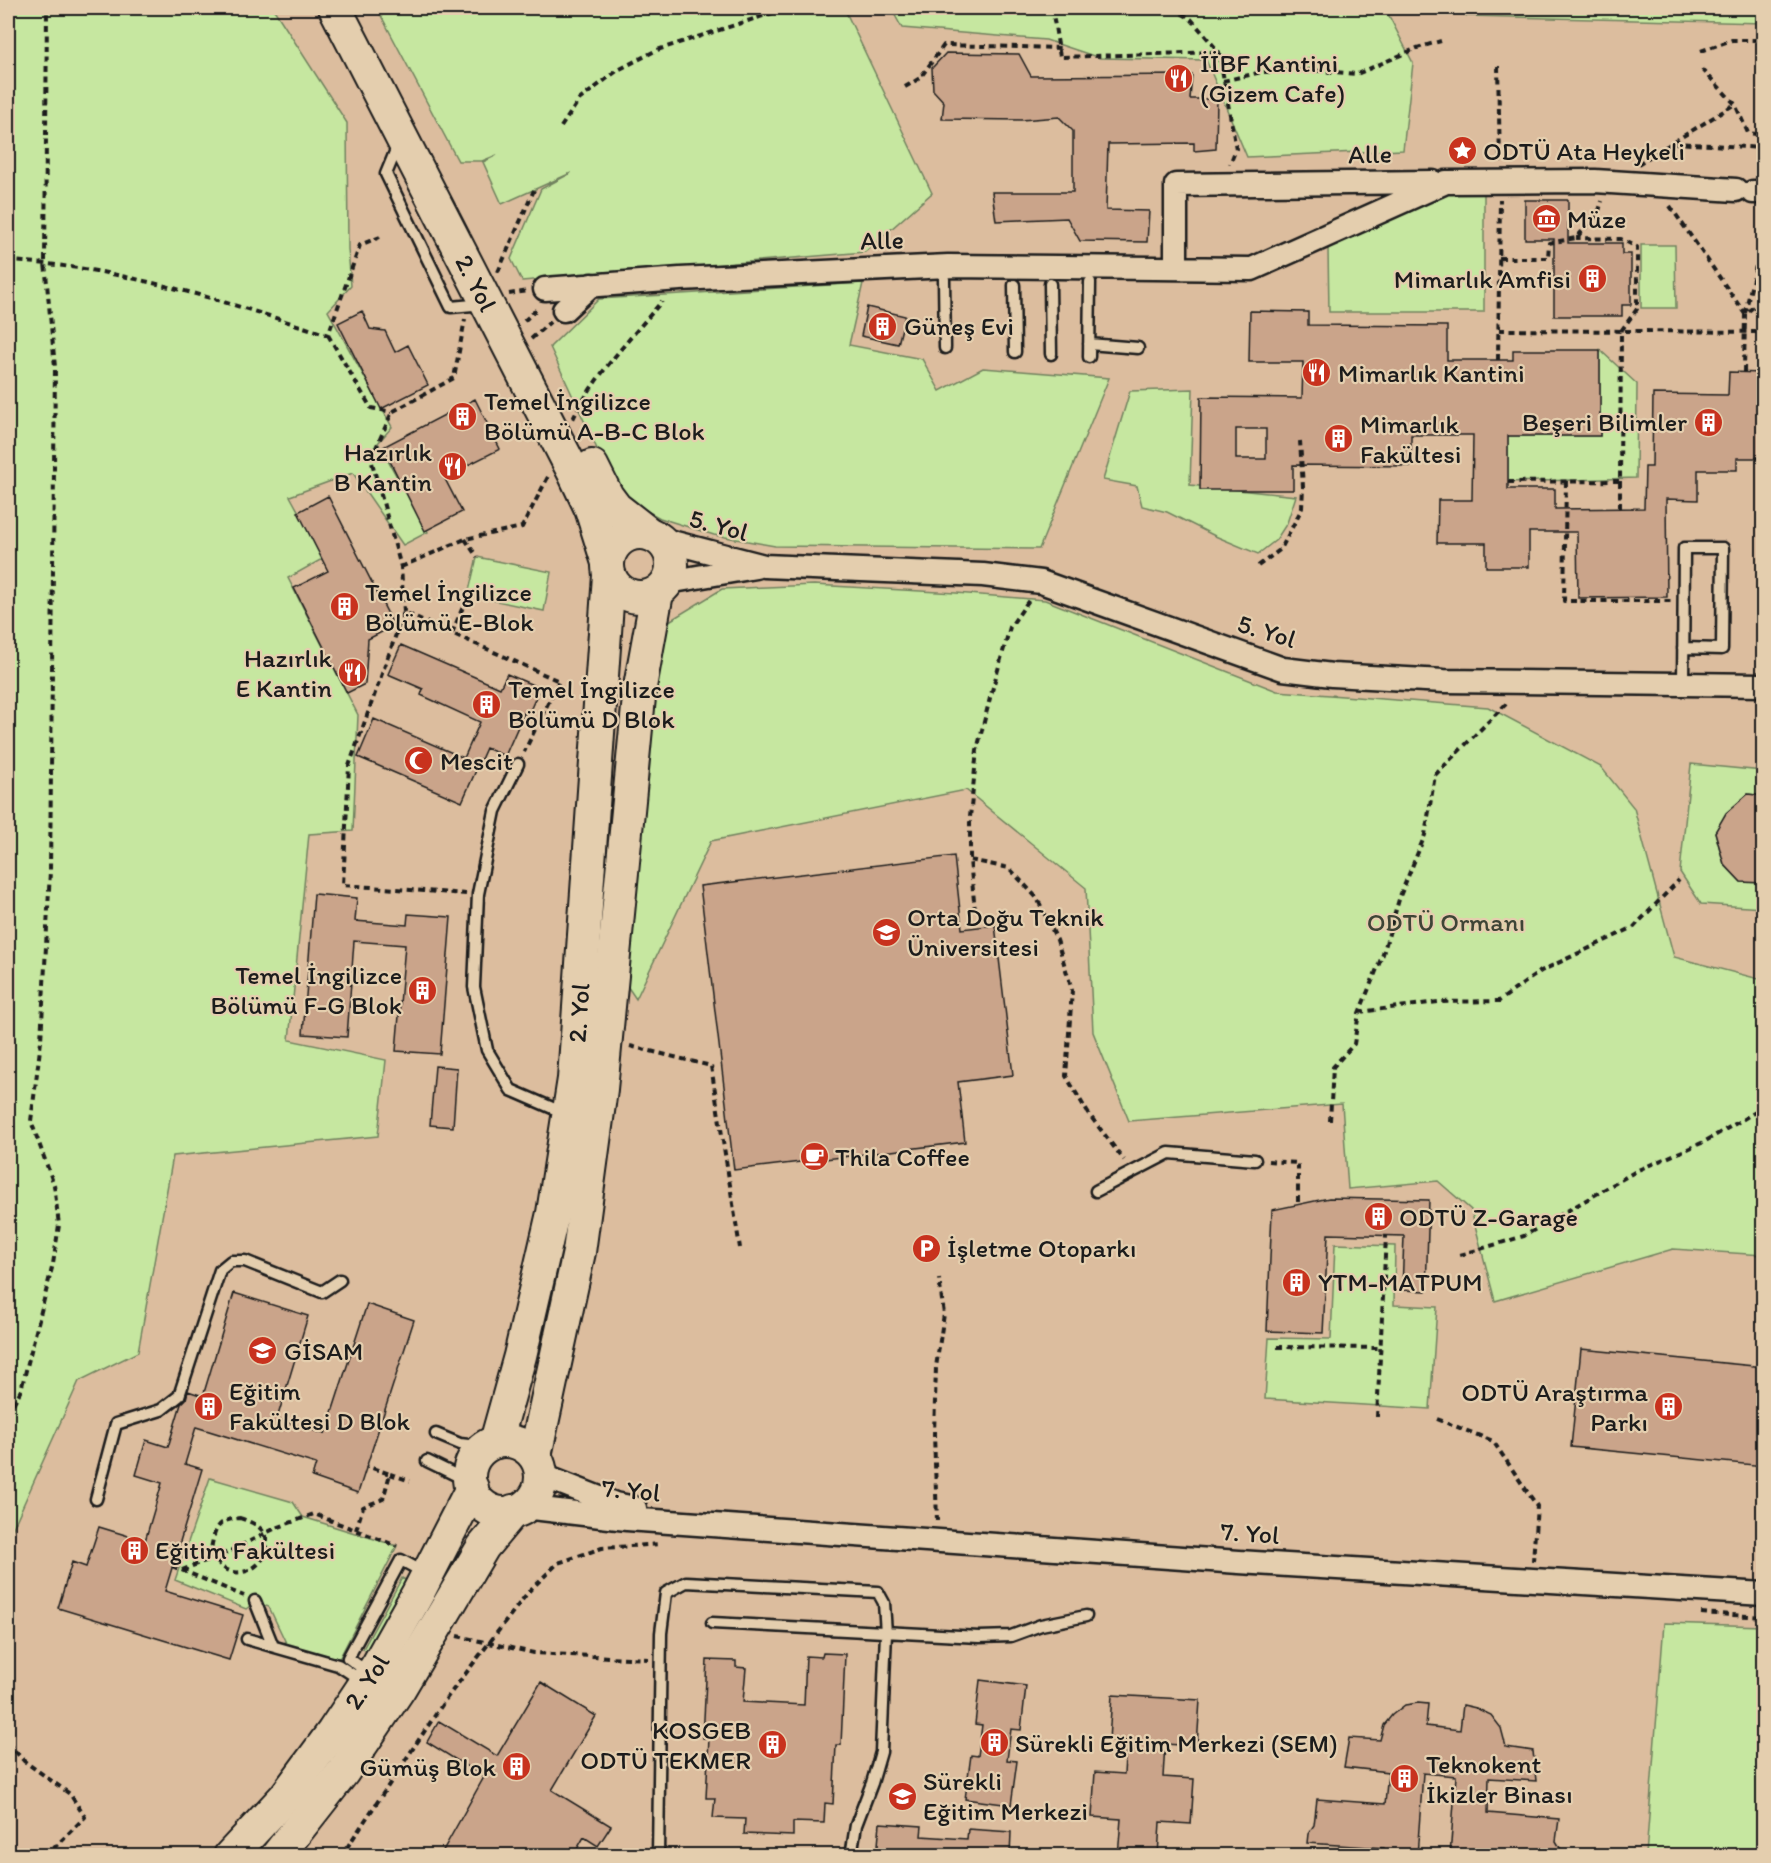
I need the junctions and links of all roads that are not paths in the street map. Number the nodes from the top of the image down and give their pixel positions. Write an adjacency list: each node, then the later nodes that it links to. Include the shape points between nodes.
1 (335, 8): 3 (street, 2. Yol)
2 (355, 8): 6 (street, 2. Yol)
3 (401, 135): 6 (street, 2. Yol); 12 (lane, via 386,174 451,307)
4 (1440, 182): 5 (street, Alle, via 1608,182); 7 (street, Alle, via 1252,269); 7 (street, Alle, via 1176,184)
5 (1751, 191)
6 (443, 195): 12 (street, 2. Yol)
7 (1176, 268): 13 (street, Alle, via 948,266 591,285)
8 (944, 279): 15 (lane)
9 (1090, 282): 14 (lane)
10 (1050, 284): 18 (lane)
11 (1014, 285): 17 (lane)
12 (489, 295): 20 (street, 2. Yol, via 524,333 609,500); 22 (street, 2. Yol, via 591,509)
13 (555, 296)
14 (1089, 344): 16 (lane); 19 (lane)
15 (945, 348)
16 (1138, 348)
17 (1016, 352)
18 (1051, 354)
19 (1089, 357)
20 (654, 536): 21 (street, 5. Yol); 22 (street, 2. Yol, via 639,532 621,538 610,554); 23 (street, 2. Yol, via 667,546 673,563)
21 (764, 566): 23 (street, 5. Yol); 25 (street, 5. Yol, via 983,575 1041,582 1283,669 1444,681)
22 (608, 569): 23 (street, 2. Yol, via 613,584 629,596 648,597); 28 (street, 2. Yol, via 574,1079)
23 (663, 587): 35 (street, 2. Yol, via 640,687 606,1040 579,1252)
24 (1683, 648): 24 (lane, via 1722,649 1723,548 1684,548); 25 (lane)
25 (1683, 684): 26 (street, 5. Yol)
26 (1764, 685)
27 (518, 764): 28 (lane, via 495,811 478,894 474,987 488,1050 511,1090)
28 (568, 1114): 33 (street, 2. Yol, via 553,1213 519,1356)
29 (1255, 1160): 30 (lane, via 1169,1153)
30 (1096, 1191)
31 (340, 1280): 37 (lane, via 322,1292 245,1261 231,1261 220,1270 179,1396 160,1410 116,1424)
32 (436, 1434): 33 (lane, via 460,1444)
33 (491, 1444): 35 (street, via 518,1443 528,1448); 36 (street, 2. Yol, via 477,1455 472,1465)
34 (427, 1461): 36 (lane)
35 (538, 1466): 38 (street, 2. Yol, via 539,1489); 39 (street, 7. Yol, via 615,1504)
36 (471, 1485): 38 (street, via 476,1497 493,1510); 47 (street, 2. Yol, via 415,1567)
37 (96, 1499)
38 (519, 1509): 39 (street, 7. Yol); 49 (street, 2. Yol, via 483,1547 399,1689 343,1772)
39 (734, 1525): 40 (street, 7. Yol)
40 (1764, 1594)
41 (255, 1602): 46 (lane)
42 (1086, 1616): 44 (lane, via 1011,1636)
43 (712, 1623): 44 (lane)
44 (886, 1633): 50 (lane, via 884,1603 878,1592 686,1582 666,1593 660,1659); 51 (lane, via 881,1752 856,1825)
45 (247, 1639): 46 (lane)
46 (273, 1646): 47 (lane, via 338,1665)
47 (369, 1679): 48 (street, 2. Yol, via 285,1797)
48 (230, 1856)
49 (277, 1856)
50 (658, 1856)
51 (851, 1856)

